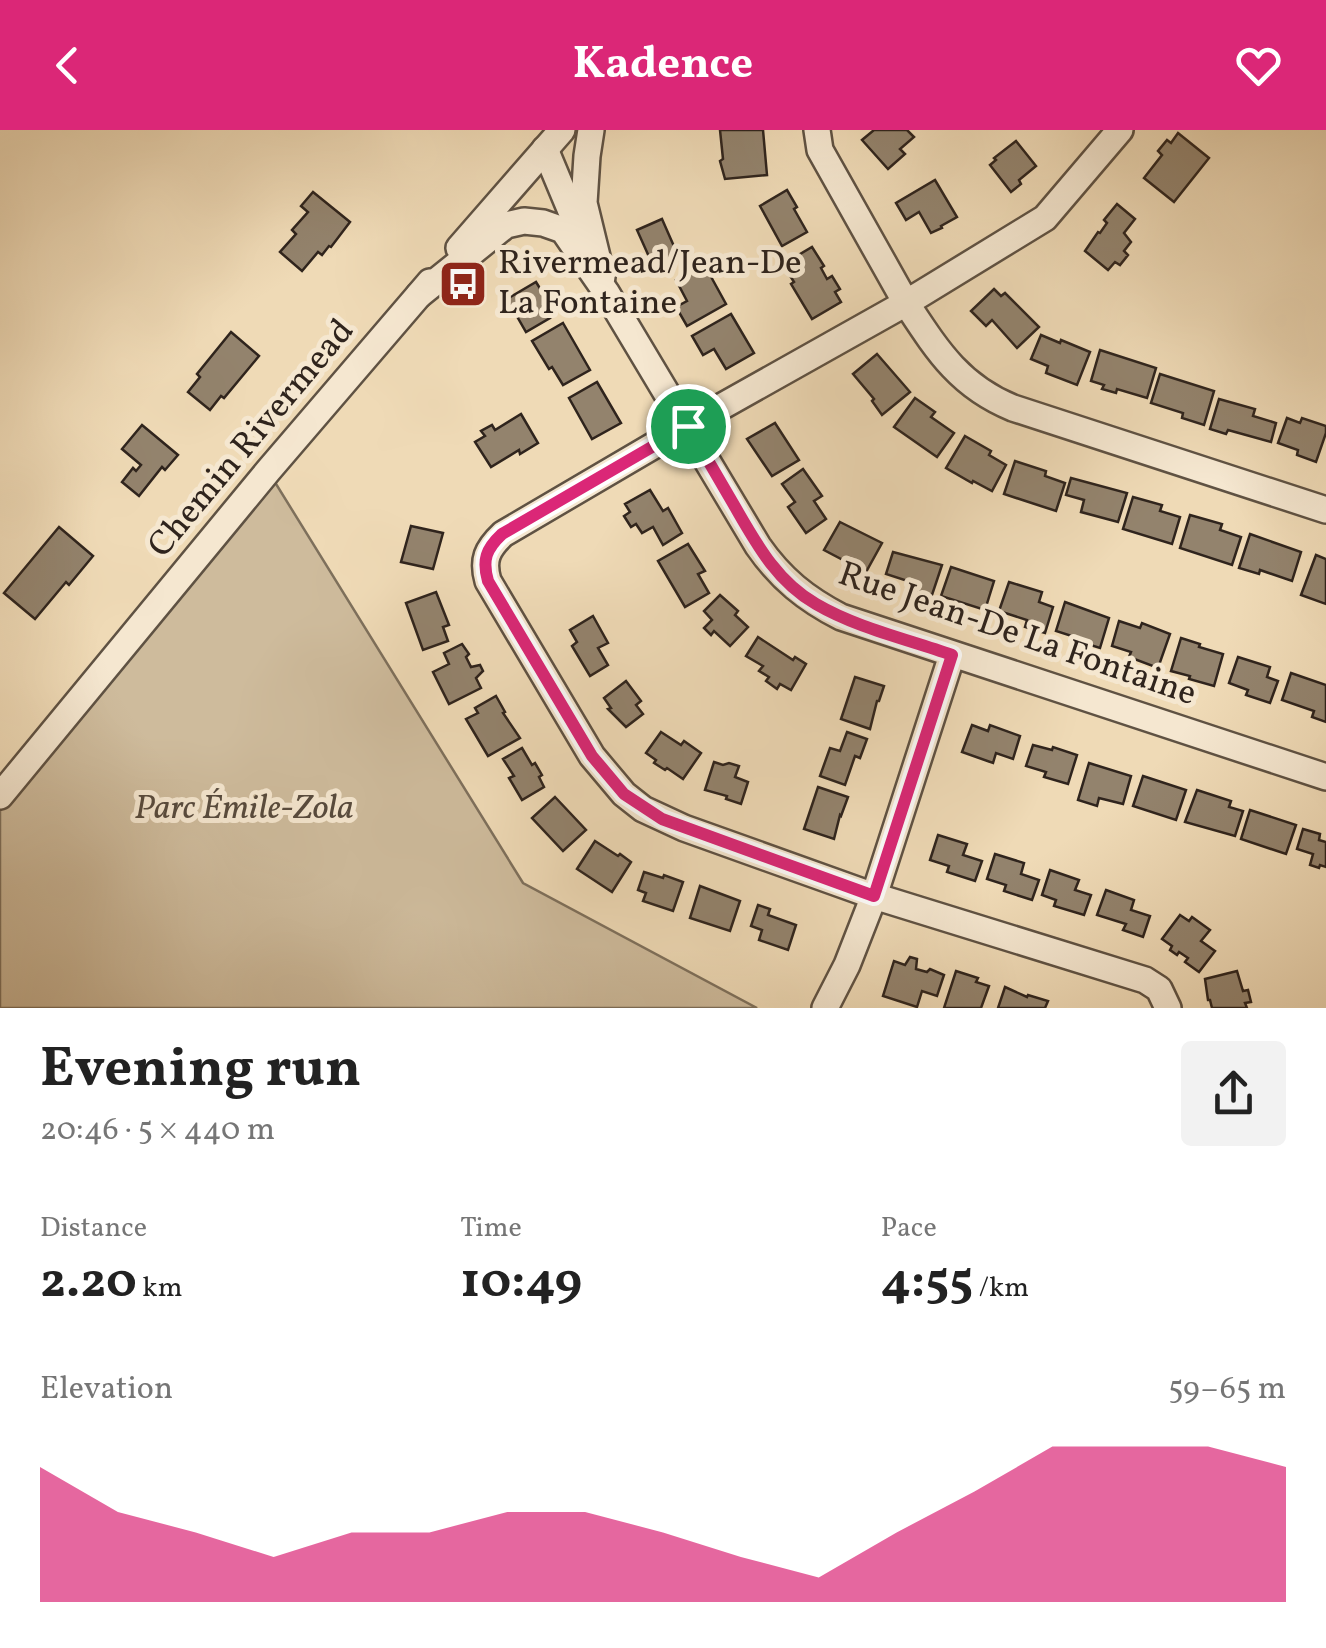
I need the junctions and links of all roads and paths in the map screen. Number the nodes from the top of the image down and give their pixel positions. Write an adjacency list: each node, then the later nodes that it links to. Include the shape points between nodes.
1 (592, 130): 5 (street, Rue Jean-De La Fontaine, via 584,202)
2 (817, 130): 7 (street, via 820,150)
3 (1120, 130): 7 (street, via 1045,218)
4 (553, 140): 5 (street, Rue Jean-De La Fontaine); 6 (street, Chemin Rivermead)
5 (606, 292): 6 (street, Rue Jean-De La Fontaine, via 563,230 524,221 506,225); 8 (street, Rue Jean-De La Fontaine)
6 (419, 295): 12 (street, Chemin Rivermead)
7 (906, 304): 8 (street); 9 (street, via 954,370 989,398)
8 (688, 426): 10 (street, Rue Jean-De La Fontaine, via 758,546 792,587 841,617); 13 (street, via 502,534 485,556 488,581 592,756 624,794 662,819)
9 (1326, 510)
10 (952, 655): 11 (street, Rue Jean-De La Fontaine); 13 (street)
11 (1326, 777)
12 (0, 796)
13 (874, 896): 14 (street); 15 (street, via 1145,980)
14 (825, 1008)
15 (1168, 1008)

